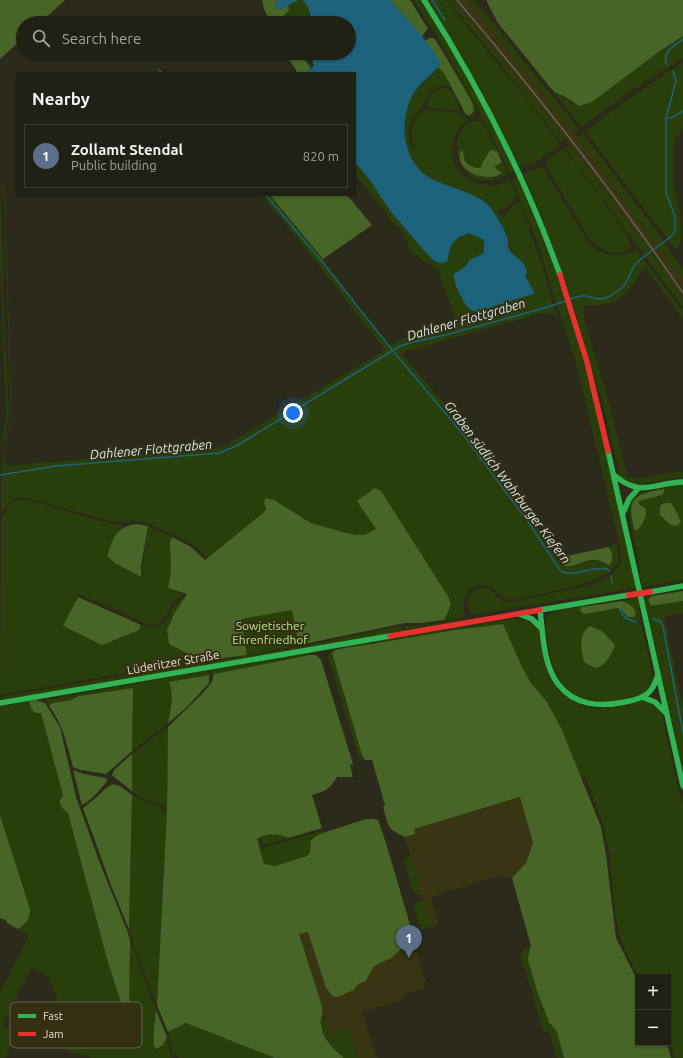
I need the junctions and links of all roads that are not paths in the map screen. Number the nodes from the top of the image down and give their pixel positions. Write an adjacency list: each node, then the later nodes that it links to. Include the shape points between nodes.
1 (424, 0): 2 (main road, via 468,72 504,141 537,213 567,295)
2 (614, 475): 4 (main road, via 624,484); 5 (main road)
3 (683, 482): 4 (main road)
4 (637, 490): 5 (main road)
5 (622, 513): 10 (main road)
6 (683, 586): 7 (main road, Lüderitzer Straße, bridge)
7 (540, 610): 8 (main road, Lüderitzer Straße); 9 (main road)
8 (519, 614): 9 (main road, via 532,619); 12 (main road, Lüderitzer Straße)
9 (542, 629): 11 (main road, via 551,672 560,687 571,696 600,706)
10 (658, 674): 11 (main road, via 652,689); 13 (main road)
11 (642, 697): 13 (main road, via 655,702)
12 (0, 703)
13 (667, 714): 14 (main road)
14 (683, 786)

